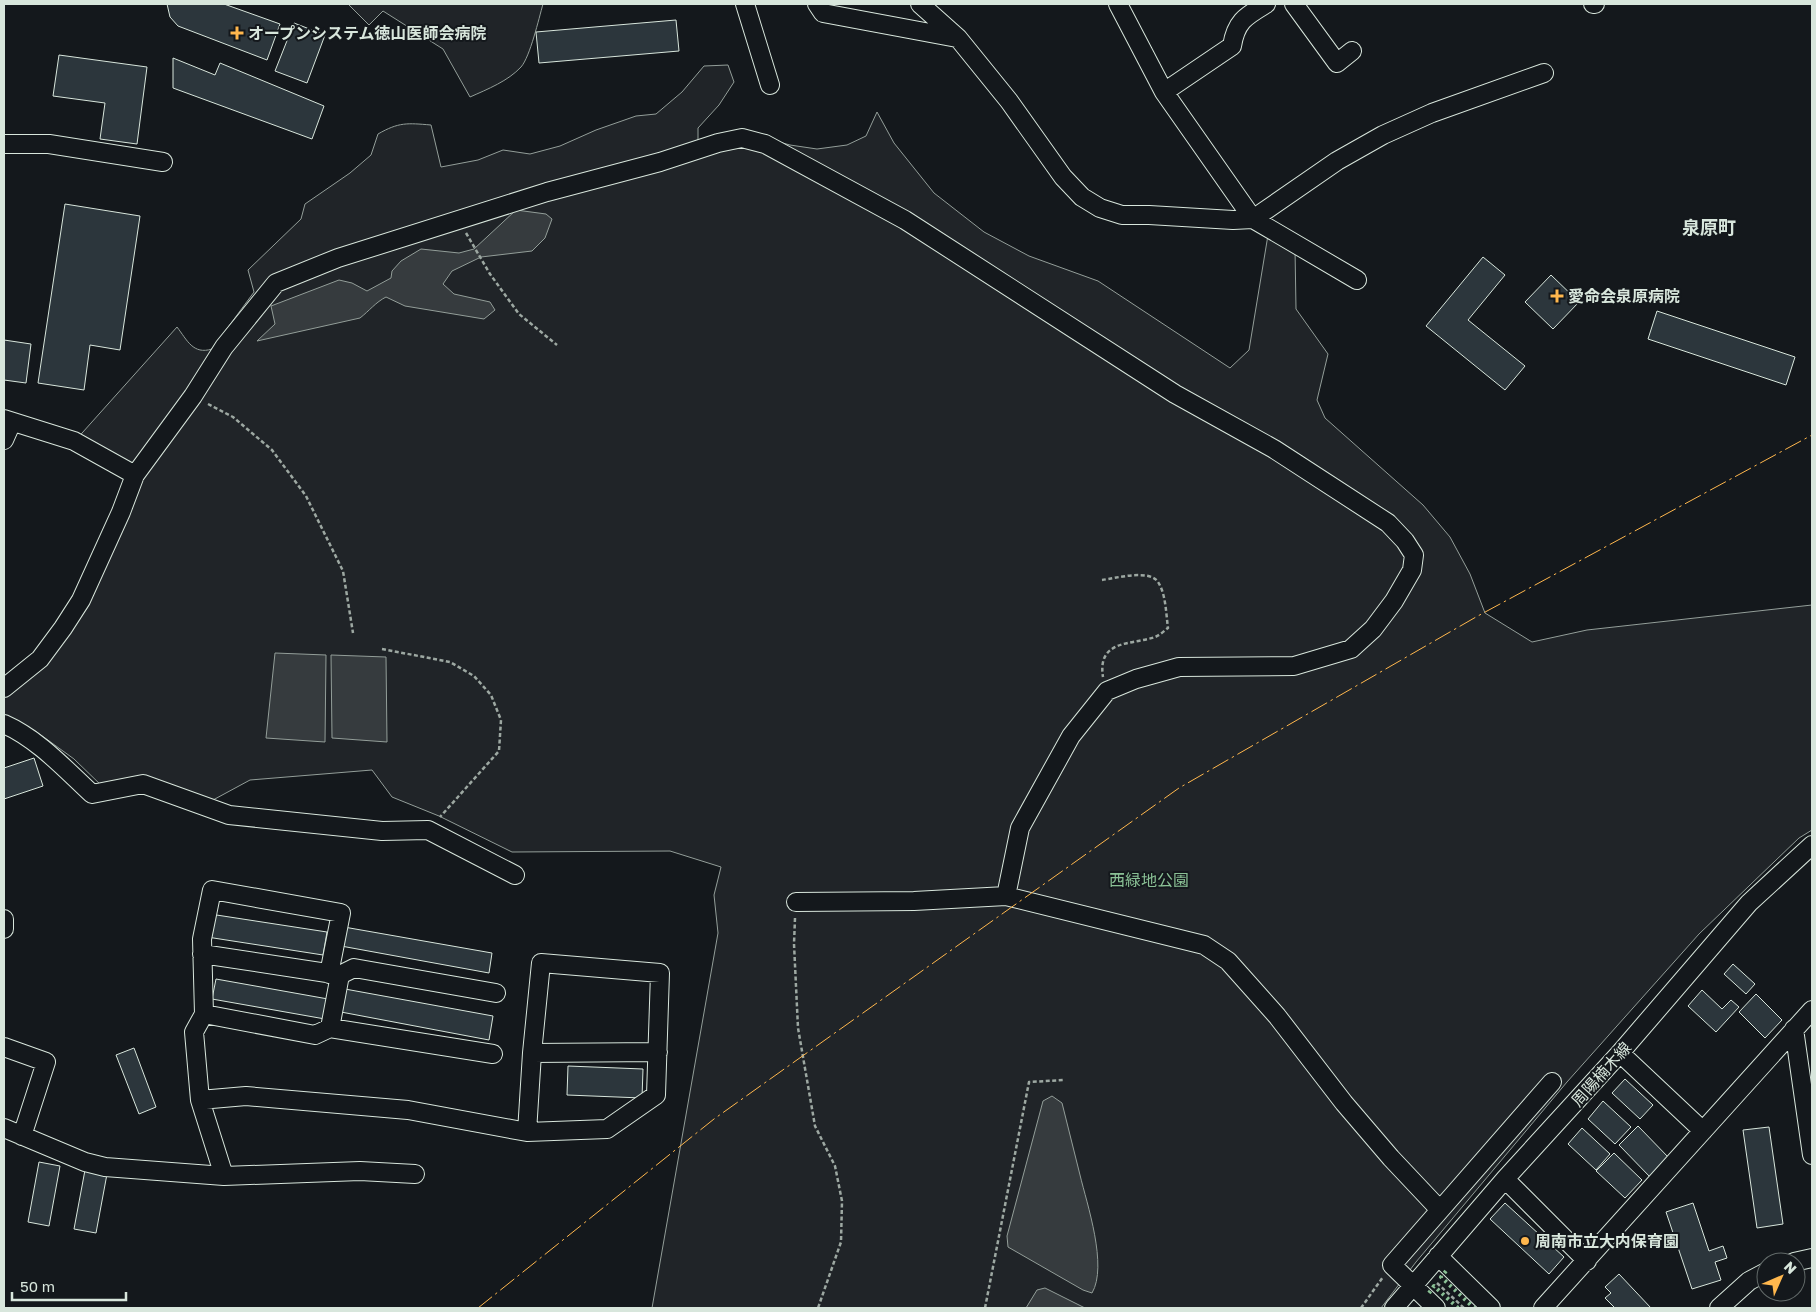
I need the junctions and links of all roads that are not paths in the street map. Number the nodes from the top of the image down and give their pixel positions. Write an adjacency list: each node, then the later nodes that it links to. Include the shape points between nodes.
1 (745, 4): 10 (street)
2 (817, 4): 7 (street, via 823,13)
3 (920, 4): 7 (street)
4 (1118, 4): 11 (street)
5 (1266, 4): 11 (street, via 1244,18 1234,32 1232,46)
6 (1294, 4): 8 (street, via 1337,63)
7 (958, 38): 14 (street, via 1009,101 1062,177 1082,197 1100,208 1122,215)
8 (1352, 51)
9 (1544, 73): 14 (street, via 1432,113 1383,135 1337,161)
10 (770, 85)
11 (1164, 92): 14 (street)
12 (4, 144): 13 (street, via 49,144)
13 (163, 162)
14 (1253, 219): 15 (street)
15 (1357, 280)
16 (8, 421): 17 (street); 18 (street, via 74,441)
17 (4, 440)
18 (135, 475): 19 (street, via 81,600 40,659); 23 (street, via 193,396 224,347 276,283 338,258 547,192 718,143 742,138 765,144 905,220 1175,394 1274,448 1388,523 1414,555 1412,570 1394,601 1373,629 1351,649 1294,666 1179,667 1107,691 1071,736 1020,828)
19 (4, 688)
20 (4, 724): 22 (street, via 46,752 92,794 143,784 229,815 382,831 428,830)
21 (1812, 845): 37 (street, 周陽楠木線, via 1749,903)
22 (515, 875)
23 (1006, 896): 24 (street); 49 (street, via 1204,945 1228,961 1277,1016 1344,1103)
24 (796, 902)
25 (4, 919): 26 (street)
26 (4, 929)
27 (202, 954): 28 (street); 28 (street, via 212,890 341,913); 31 (street)
28 (334, 975): 29 (street, via 354,968); 32 (street)
29 (496, 993)
30 (1812, 1010): 33 (street)
31 (204, 1014): 32 (street, via 315,1035); 40 (street, via 194,1032)
32 (330, 1028): 38 (street)
33 (1794, 1029): 42 (street); 45 (street)
34 (4, 1047): 44 (street, via 46,1062)
35 (658, 1052): 36 (street); 36 (street, via 660,973 541,963); 43 (street, via 656,1095 607,1129)
36 (532, 1053): 43 (street)
37 (1620, 1053): 42 (street); 48 (street, 周陽楠木線)
38 (493, 1054)
39 (1552, 1082): 49 (street)
40 (200, 1100): 43 (street, via 246,1096 408,1110); 47 (street)
41 (4, 1128): 44 (street)
42 (1703, 1131): 51 (street)
43 (527, 1132)
44 (22, 1136): 47 (street, via 105,1167)
45 (1812, 1155)
46 (415, 1174): 47 (street, via 360,1171)
47 (224, 1176)
48 (1505, 1179): 50 (street, 周陽楠木線); 51 (street)
49 (1440, 1210): 53 (street, via 1392,1265)
50 (1438, 1256): 53 (street, 周陽楠木線); 56 (street)
51 (1586, 1261): 57 (street)
52 (1756, 1277): 58 (street)
53 (1413, 1285): 54 (street, 周陽楠木線); 55 (street)
54 (1394, 1308)
55 (1436, 1308)
56 (1491, 1308)
57 (1543, 1308)
58 (1719, 1308)

